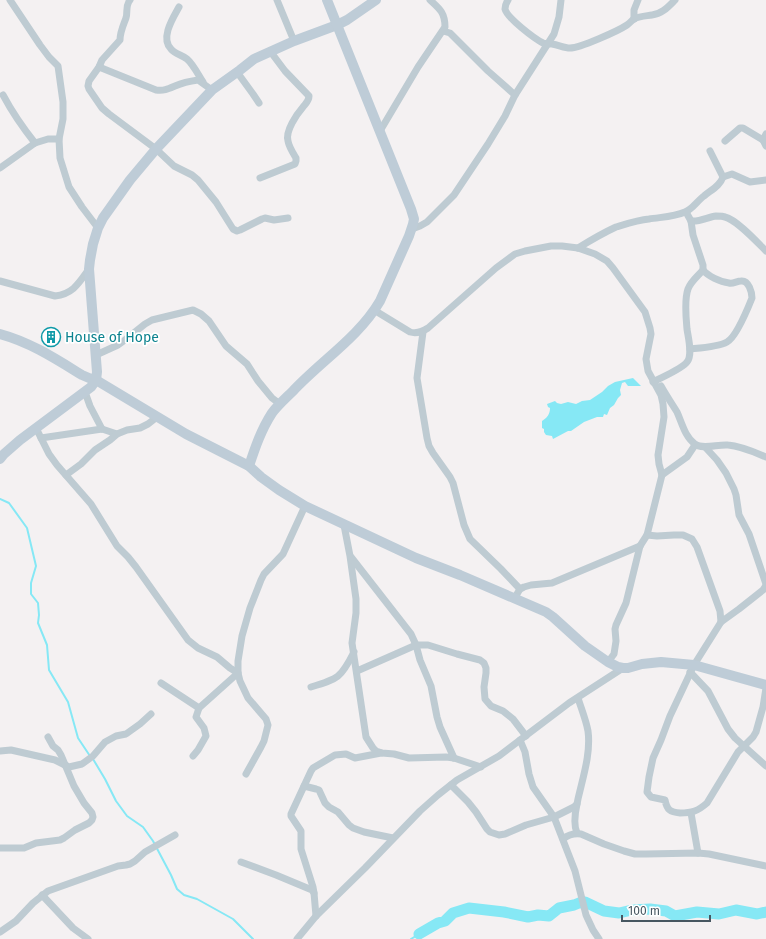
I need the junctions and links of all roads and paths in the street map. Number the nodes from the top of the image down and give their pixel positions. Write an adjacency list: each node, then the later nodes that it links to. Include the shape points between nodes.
1 (10, 0): 25 (street, via 40,45 58,66 63,102)
2 (130, 0): 18 (street, via 120,40)
3 (277, 0): 15 (street)
4 (327, 0): 13 (street)
5 (376, 0): 13 (street)
6 (430, 0): 14 (street, via 442,11 446,27)
7 (508, 0): 16 (street, via 505,8 510,18)
8 (560, 0): 16 (street, via 556,30)
9 (638, 0): 12 (street)
10 (674, 0): 12 (street, via 661,12)
11 (179, 7): 20 (street, via 170,26 167,44 188,60)
12 (634, 19): 16 (street, via 616,31 572,48)
13 (337, 25): 15 (street); 24 (street)
14 (444, 31): 22 (street, via 450,33); 24 (street, via 418,67)
15 (294, 41): 17 (street)
16 (548, 44): 22 (street)
17 (270, 51): 19 (street); 33 (street, via 309,98 287,133 296,158 295,164)
18 (99, 67): 20 (street, via 156,90 162,91 198,80); 29 (street, via 88,86 96,100 109,114)
19 (237, 72): 20 (street); 23 (street)
20 (208, 87): 29 (street)
21 (3, 95): 28 (street)
22 (515, 95): 39 (street, via 488,144 454,195 427,222)
23 (259, 103)
24 (380, 131): 39 (street, via 411,209 414,219)
25 (59, 139): 28 (street); 38 (street, via 60,158 69,187)
26 (726, 140): 27 (street, via 740,128)
27 (765, 140)
28 (35, 143): 31 (street)
29 (156, 149): 36 (street, via 174,166 198,180 237,231 265,218); 38 (street, via 130,180)
30 (710, 151): 32 (street)
31 (0, 168)
32 (723, 177): 34 (street, via 732,174 750,182); 35 (street, via 716,187)
33 (260, 178)
34 (766, 180)
35 (686, 212): 37 (street); 40 (street, via 616,227)
36 (288, 218)
37 (691, 221): 41 (street, via 724,216 732,220); 43 (street)
38 (98, 228): 42 (street)
39 (412, 229): 45 (street)
40 (578, 248): 46 (street, via 551,246 515,254); 51 (street, via 607,261 645,312 651,334 646,359)
41 (766, 251)
42 (89, 269): 44 (street, via 77,286 62,295 55,296); 49 (street)
43 (703, 270): 48 (street, via 689,287 686,297); 48 (street, via 709,276 728,284 745,281 752,298 741,324 728,341)
44 (0, 282)
45 (374, 310): 46 (street, via 410,332); 53 (street, via 344,344 308,375)
46 (422, 332): 71 (street, via 417,378 429,446 453,483 470,539)
47 (0, 334): 50 (street, via 37,348 82,375)
48 (690, 349): 51 (street, via 689,359 682,367)
49 (96, 355): 50 (street); 53 (street, via 118,345 152,320 193,310 209,321 226,346 247,364 272,398)
50 (96, 380): 52 (street); 54 (street)
51 (653, 382): 59 (street, via 661,386); 65 (street, via 663,404 664,417 658,455)
52 (85, 392): 55 (street); 56 (street)
53 (280, 404): 63 (street, via 260,433)
54 (157, 416): 57 (street, via 140,428); 63 (street)
55 (36, 428): 58 (street); 61 (street)
56 (102, 429): 57 (street); 58 (street)
57 (117, 434): 64 (street)
58 (41, 438): 64 (street)
59 (695, 445): 60 (street); 65 (street, via 686,457)
60 (706, 447): 62 (street, via 740,447); 73 (street, via 726,473 734,489 739,516 749,534 766,584 763,590)
61 (1, 454)
62 (766, 457)
63 (249, 466): 66 (street, via 273,486)
64 (66, 475): 80 (street, via 91,504 117,546 136,567 188,640)
65 (662, 475): 68 (street)
66 (305, 506): 67 (street); 80 (street, via 282,554 261,580 242,636)
67 (344, 525): 70 (street); 72 (street)
68 (647, 535): 69 (street); 73 (street, via 683,535 692,540 697,547 720,611)
69 (640, 546): 71 (street, via 552,583); 76 (street, via 626,603 616,625 614,654)
70 (350, 556): 74 (street, via 411,634); 75 (street, via 356,599 352,643)
71 (520, 589): 72 (street)
72 (514, 599): 76 (street, via 546,612)
73 (721, 622): 78 (street)
74 (416, 645): 79 (street); 89 (street, via 428,645 484,663 485,699 513,719); 94 (street, via 432,686 440,727)
75 (354, 652): 79 (street); 83 (street, via 340,676)
76 (608, 662): 77 (street)
77 (623, 668): 78 (street, via 661,662); 85 (street)
78 (692, 669): 82 (street); 90 (street, via 708,691 728,729); 102 (street, via 656,749 647,792 652,798 665,800 667,807 674,812)
79 (357, 671): 92 (street, via 366,737 373,748)
80 (238, 673): 86 (street); 98 (street, via 248,698 268,725 264,741)
81 (161, 683): 86 (street)
82 (766, 685)
83 (312, 687)
84 (766, 688): 90 (street, via 756,732)
85 (578, 698): 89 (street); 101 (street, via 587,726 588,745)
86 (199, 708): 93 (street, via 196,717 206,736)
87 (151, 714): 95 (street, via 126,734 105,742 82,764 69,767)
88 (48, 737): 95 (street, via 58,750)
89 (523, 738): 97 (street); 103 (street, via 533,787)
90 (743, 746): 96 (street); 102 (street, via 707,803)
91 (0, 751): 95 (street, via 11,750 55,760)
92 (382, 753): 94 (street, via 409,758); 100 (street, via 355,758 346,754 335,755 313,768)
93 (193, 756)
94 (454, 758): 97 (street)
95 (64, 765): 108 (street, via 92,813 92,820 60,840 31,844 24,848)
96 (766, 766)
97 (480, 767): 99 (street)
98 (246, 774)
99 (451, 785): 103 (street, via 493,833 502,835); 106 (street, via 420,810)
100 (304, 786): 106 (street, via 319,790 325,803 353,828); 112 (street, via 291,816 301,831 301,848)
101 (577, 804): 103 (street); 104 (street)
102 (691, 812): 109 (street)
103 (554, 817): 107 (street)
104 (577, 833): 107 (street); 109 (street, via 635,854)
105 (175, 835): 113 (street, via 130,864 58,887)
106 (393, 838): 114 (street)
107 (562, 840): 118 (street, via 575,871 582,905)
108 (0, 848)
109 (698, 853): 111 (street)
110 (241, 862): 112 (street)
111 (766, 866)
112 (314, 893): 114 (street)
113 (42, 895): 115 (street, via 16,921); 116 (street, via 73,928)
114 (316, 916): 117 (street)
115 (0, 932)
116 (88, 939)
117 (297, 939)
118 (599, 939)

